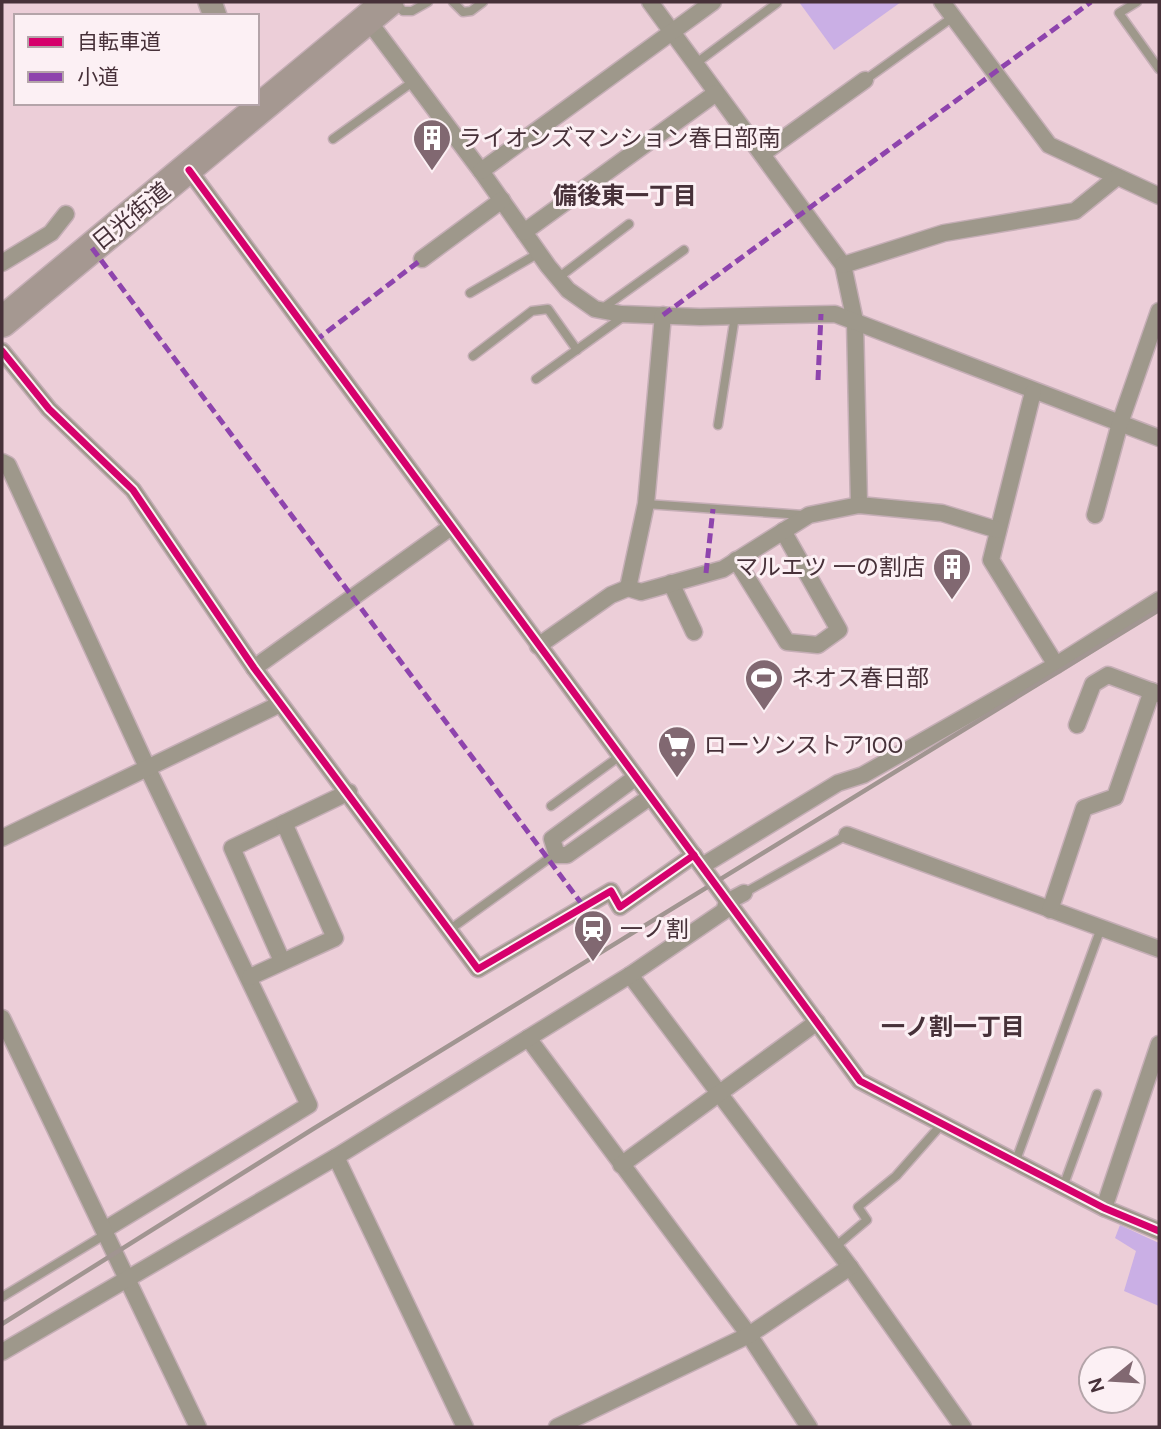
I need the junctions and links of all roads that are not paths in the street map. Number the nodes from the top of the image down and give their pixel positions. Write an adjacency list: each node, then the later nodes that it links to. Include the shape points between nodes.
1 (395, 2): 2 (lane, via 403,11 412,11)
2 (428, 2)
3 (453, 2): 4 (lane, via 463,12)
4 (483, 2)
5 (650, 2): 12 (street)
6 (713, 2): 12 (street)
7 (942, 2): 11 (street)
8 (1137, 2): 14 (lane, via 1119,13)
9 (777, 3): 13 (lane)
10 (378, 10): 16 (street); 18 (highway, 日光街道)
11 (953, 17): 15 (lane); 24 (street, via 1049,145)
12 (672, 33): 13 (street); 23 (street)
13 (695, 64): 17 (street)
14 (1159, 69)
15 (865, 80): 21 (street)
16 (414, 81): 20 (lane); 23 (street)
17 (716, 93): 21 (street); 29 (street)
18 (262, 97)
19 (254, 105): 22 (highway, 日光街道)
20 (333, 139)
21 (762, 154): 34 (street)
22 (189, 170): 43 (highway, 日光街道); 57 (street)
23 (481, 171): 26 (street)
24 (1117, 177): 25 (street); 34 (street, via 1075,211 944,233)
25 (1159, 196)
26 (502, 200): 29 (street); 32 (street)
27 (66, 214): 33 (street, via 51,233)
28 (629, 224): 35 (lane)
29 (524, 232): 31 (street)
30 (684, 250): 37 (lane)
31 (539, 253): 35 (street); 36 (lane)
32 (422, 259)
33 (2, 263)
34 (843, 265): 42 (street)
35 (558, 278): 37 (street, via 568,290)
36 (470, 293)
37 (601, 310): 39 (street)
38 (1159, 312): 49 (street)
39 (626, 314): 40 (street); 44 (lane)
40 (663, 315): 41 (street); 53 (street)
41 (735, 316): 42 (street, via 835,314); 50 (lane)
42 (855, 321): 48 (street); 54 (street)
43 (2, 322)
44 (576, 350): 46 (lane, via 548,309 532,311); 47 (lane)
45 (2, 351): 67 (street, via 18,380 133,490)
46 (473, 356)
47 (536, 379)
48 (1033, 392): 49 (street); 58 (street)
49 (1120, 423): 51 (street); 56 (street)
50 (719, 425)
51 (1159, 438)
52 (2, 462): 72 (street, via 8,465)
53 (646, 504): 55 (lane); 62 (street)
54 (859, 505): 55 (street); 58 (street, via 942,513)
55 (809, 515): 59 (street)
56 (1095, 515)
57 (451, 527): 65 (street); 67 (street)
58 (998, 530): 66 (street, via 991,560)
59 (783, 531): 60 (street); 60 (street, via 839,630 818,645 787,642)
60 (736, 560): 61 (street, via 723,569)
61 (671, 583): 62 (street, via 641,592); 64 (street)
62 (628, 587): 65 (street)
63 (1159, 600): 66 (street)
64 (694, 632)
65 (538, 646): 71 (street)
66 (1056, 665): 81 (street, via 863,775 838,783)
67 (254, 668): 69 (street)
68 (1156, 693): 70 (street, via 1108,675 1093,684); 84 (street, via 1115,797 1084,808)
69 (280, 704): 72 (street); 74 (street)
70 (1077, 725)
71 (620, 756): 73 (street); 76 (lane)
72 (147, 767): 79 (street); 90 (street)
73 (636, 777): 75 (street); 75 (street, via 552,839 558,855 567,855)
74 (349, 792): 77 (street); 86 (street)
75 (650, 797): 81 (street)
76 (551, 806)
77 (284, 823): 88 (street, via 232,848); 88 (street, via 335,938)
78 (847, 835): 82 (lane); 84 (street)
79 (2, 838)
80 (548, 859): 86 (lane)
81 (698, 861): 83 (street); 86 (street, via 620,907 611,891 478,969)
82 (744, 893): 83 (street)
83 (727, 902): 89 (street, via 724,911); 92 (street)
84 (1050, 909): 85 (street)
85 (1101, 928): 87 (street); 100 (lane)
86 (449, 930)
87 (1159, 949)
88 (282, 961): 90 (street)
89 (630, 975): 93 (street); 96 (street)
90 (250, 977): 105 (street, via 309,1105)
91 (2, 1018): 105 (street)
92 (817, 1022): 96 (street); 98 (street, via 860,1081)
93 (528, 1038): 99 (street); 101 (street)
94 (1159, 1044): 95 (street)
95 (1156, 1066): 103 (street)
96 (719, 1091): 101 (street); 106 (street)
97 (1097, 1094): 102 (lane)
98 (941, 1125): 100 (street); 106 (lane, via 896,1176 858,1207 867,1220)
99 (335, 1157): 108 (street); 113 (street)
100 (1015, 1163): 102 (street)
101 (621, 1165): 110 (street)
102 (1063, 1187): 103 (street)
103 (1104, 1208): 104 (street)
104 (1159, 1231)
105 (105, 1232): 108 (street); 109 (lane)
106 (835, 1247): 107 (street)
107 (850, 1267): 110 (street); 116 (street)
108 (128, 1281): 111 (street); 112 (street)
109 (2, 1297)
110 (749, 1335): 114 (street); 115 (street)
111 (2, 1352)
112 (198, 1427)
113 (465, 1427)
114 (557, 1427)
115 (809, 1427)
116 (963, 1427)

